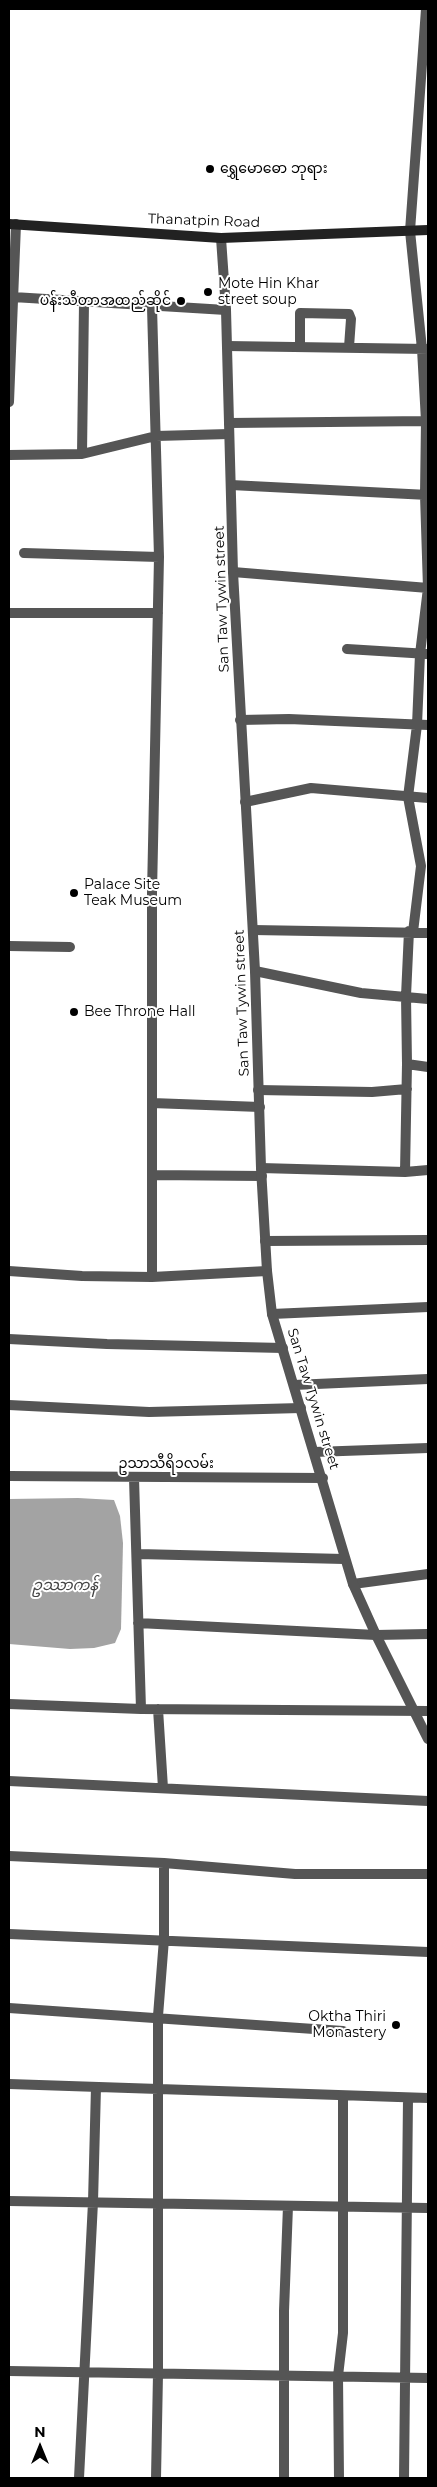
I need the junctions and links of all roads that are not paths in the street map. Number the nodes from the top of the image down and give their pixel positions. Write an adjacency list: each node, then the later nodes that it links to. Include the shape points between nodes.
1 (426, 9): 4 (street)
2 (13, 224): 5 (main road, Thanatpin Road); 6 (street)
3 (428, 230): 4 (main road, Thanatpin Road)
4 (410, 231): 5 (main road, Thanatpin Road); 14 (street)
5 (221, 238): 9 (street, San Taw Tywin street)
6 (13, 297): 7 (street); 10 (street)
7 (84, 303): 8 (street); 21 (street)
8 (152, 307): 9 (street); 20 (street)
9 (226, 310): 11 (street, San Taw Tywin street)
10 (10, 346): 15 (street)
11 (227, 346): 12 (street); 18 (street, San Taw Tywin street)
12 (300, 346): 13 (street); 13 (street, via 300,313 349,314)
13 (349, 347): 14 (street)
14 (425, 349): 17 (street)
15 (9, 389): 16 (street)
16 (9, 402)
17 (427, 421): 18 (street); 24 (street)
18 (229, 423): 19 (street, San Taw Tywin street)
19 (229, 434): 20 (street); 23 (street, San Taw Tywin street)
20 (156, 436): 21 (street); 26 (street)
21 (82, 454): 22 (street)
22 (9, 455)
23 (231, 484): 24 (street); 27 (street, San Taw Tywin street)
24 (427, 495): 28 (street)
25 (24, 553): 26 (street)
26 (159, 558): 30 (street)
27 (233, 572): 28 (street); 33 (street, San Taw Tywin street)
28 (428, 588): 32 (street)
29 (9, 613): 30 (street)
30 (158, 613): 52 (street, via 152,884)
31 (347, 649): 32 (street)
32 (424, 654): 35 (street)
33 (240, 720): 35 (street); 38 (street, San Taw Tywin street)
34 (428, 724): 35 (street)
35 (417, 725): 36 (street)
36 (408, 797): 37 (street); 38 (street, via 310,788); 39 (street)
37 (428, 798)
38 (245, 802): 40 (street, San Taw Tywin street)
39 (425, 867): 41 (street)
40 (253, 930): 41 (street); 45 (street, San Taw Tywin street)
41 (411, 932): 42 (street); 46 (street)
42 (428, 933)
43 (9, 946): 44 (street)
44 (70, 947)
45 (255, 971): 46 (street, via 361,993); 51 (street, San Taw Tywin street)
46 (406, 996): 47 (street); 48 (street)
47 (428, 998)
48 (408, 1064): 49 (street); 50 (street)
49 (428, 1067)
50 (407, 1089): 51 (street, via 372,1092); 56 (street)
51 (258, 1090): 53 (street, San Taw Tywin street)
52 (152, 1103): 53 (street); 57 (street)
53 (260, 1106): 55 (street, San Taw Tywin street)
54 (428, 1170): 56 (street)
55 (262, 1172): 56 (street); 57 (street); 59 (street, San Taw Tywin street)
56 (405, 1172)
57 (152, 1175): 62 (street)
58 (428, 1240): 59 (street)
59 (265, 1241): 61 (street, San Taw Tywin street)
60 (9, 1271): 62 (street)
61 (267, 1271): 62 (street); 64 (street, San Taw Tywin street)
62 (152, 1277)
63 (428, 1307): 64 (street)
64 (272, 1314): 66 (street, San Taw Tywin street)
65 (9, 1339): 66 (street)
66 (283, 1348): 68 (street, San Taw Tywin street)
67 (428, 1379): 68 (street)
68 (294, 1385): 70 (street, San Taw Tywin street)
69 (9, 1405): 70 (street, via 149,1412)
70 (301, 1408): 72 (street, San Taw Tywin street)
71 (428, 1448): 72 (street)
72 (314, 1452): 75 (street, San Taw Tywin street)
73 (9, 1476): 74 (street, ဥသာသီရိ၁လမ်း)
74 (134, 1478): 75 (street, ဥသာသီရိ၁လမ်း); 76 (street)
75 (323, 1478): 77 (street, San Taw Tywin street)
76 (138, 1554): 77 (street); 80 (street)
77 (344, 1559): 79 (street, San Taw Tywin street)
78 (428, 1574): 79 (street)
79 (353, 1584): 82 (street, San Taw Tywin street)
80 (138, 1623): 82 (street); 84 (street)
81 (428, 1634): 82 (street)
82 (376, 1635): 86 (street, San Taw Tywin street)
83 (9, 1704): 84 (street)
84 (141, 1709): 85 (street)
85 (158, 1709): 86 (street); 90 (street)
86 (415, 1712): 87 (street); 88 (street, San Taw Tywin street)
87 (428, 1712)
88 (428, 1739)
89 (9, 1780): 90 (street)
90 (163, 1788): 91 (street)
91 (428, 1801)
92 (9, 1856): 93 (street)
93 (164, 1863): 94 (street, via 295,1874); 96 (street)
94 (428, 1874)
95 (9, 1934): 96 (street)
96 (164, 1940): 97 (street); 99 (street)
97 (428, 1952)
98 (9, 2008): 99 (street)
99 (158, 2016): 100 (street); 103 (street)
100 (343, 2030)
101 (9, 2084): 102 (street)
102 (96, 2087): 103 (street); 108 (street)
103 (158, 2089): 104 (street); 109 (street)
104 (342, 2097): 105 (street); 111 (street)
105 (408, 2098): 106 (street); 112 (street)
106 (428, 2098)
107 (9, 2201): 108 (street)
108 (93, 2202): 109 (street); 115 (street)
109 (158, 2204): 110 (street); 116 (street)
110 (288, 2206): 111 (street); 117 (street)
111 (342, 2206): 112 (street); 118 (street, via 343,2333)
112 (407, 2207): 113 (street); 119 (street)
113 (428, 2208)
114 (9, 2371): 115 (street)
115 (84, 2373): 116 (street); 121 (street)
116 (158, 2374): 117 (street); 122 (street)
117 (284, 2376): 118 (street); 123 (street)
118 (338, 2376): 119 (street); 124 (street)
119 (404, 2377): 120 (street); 125 (street)
120 (428, 2378)
121 (78, 2478)
122 (156, 2478)
123 (284, 2478)
124 (339, 2478)
125 (404, 2478)

